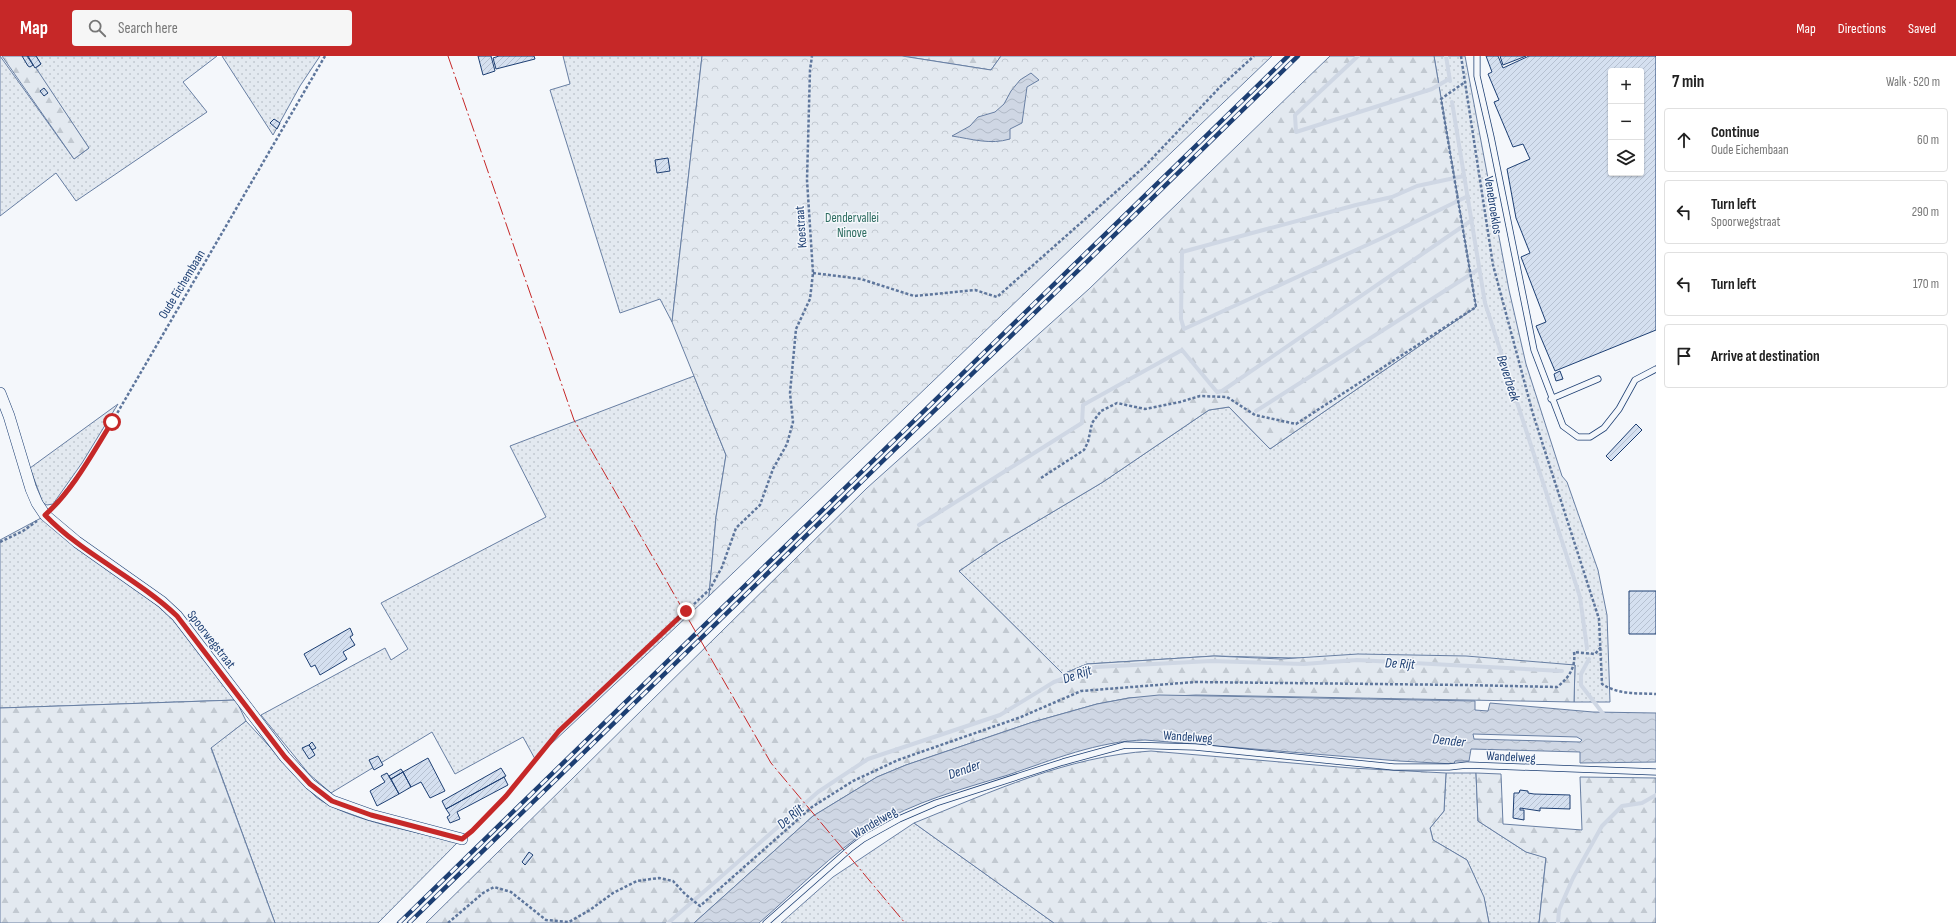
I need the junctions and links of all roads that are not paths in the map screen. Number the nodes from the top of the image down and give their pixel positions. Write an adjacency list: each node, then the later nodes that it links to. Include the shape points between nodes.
1 (1477, 56): 5 (lane, via 1477,76 1534,350)
2 (1656, 369): 5 (lane, via 1635,380 1619,410 1604,428 1590,437 1578,437 1563,426)
3 (1598, 379): 5 (lane)
4 (0, 393): 7 (street, Spoorwegstraat, via 32,490 45,515 76,542 162,602 177,616 280,751 310,784 332,801 371,815)
5 (1552, 399)
6 (1656, 772): 8 (lane, Wandelweg, via 1467,765 1394,767 1195,747 1125,745 936,803 899,819 851,848)
7 (462, 839)
8 (766, 923)

